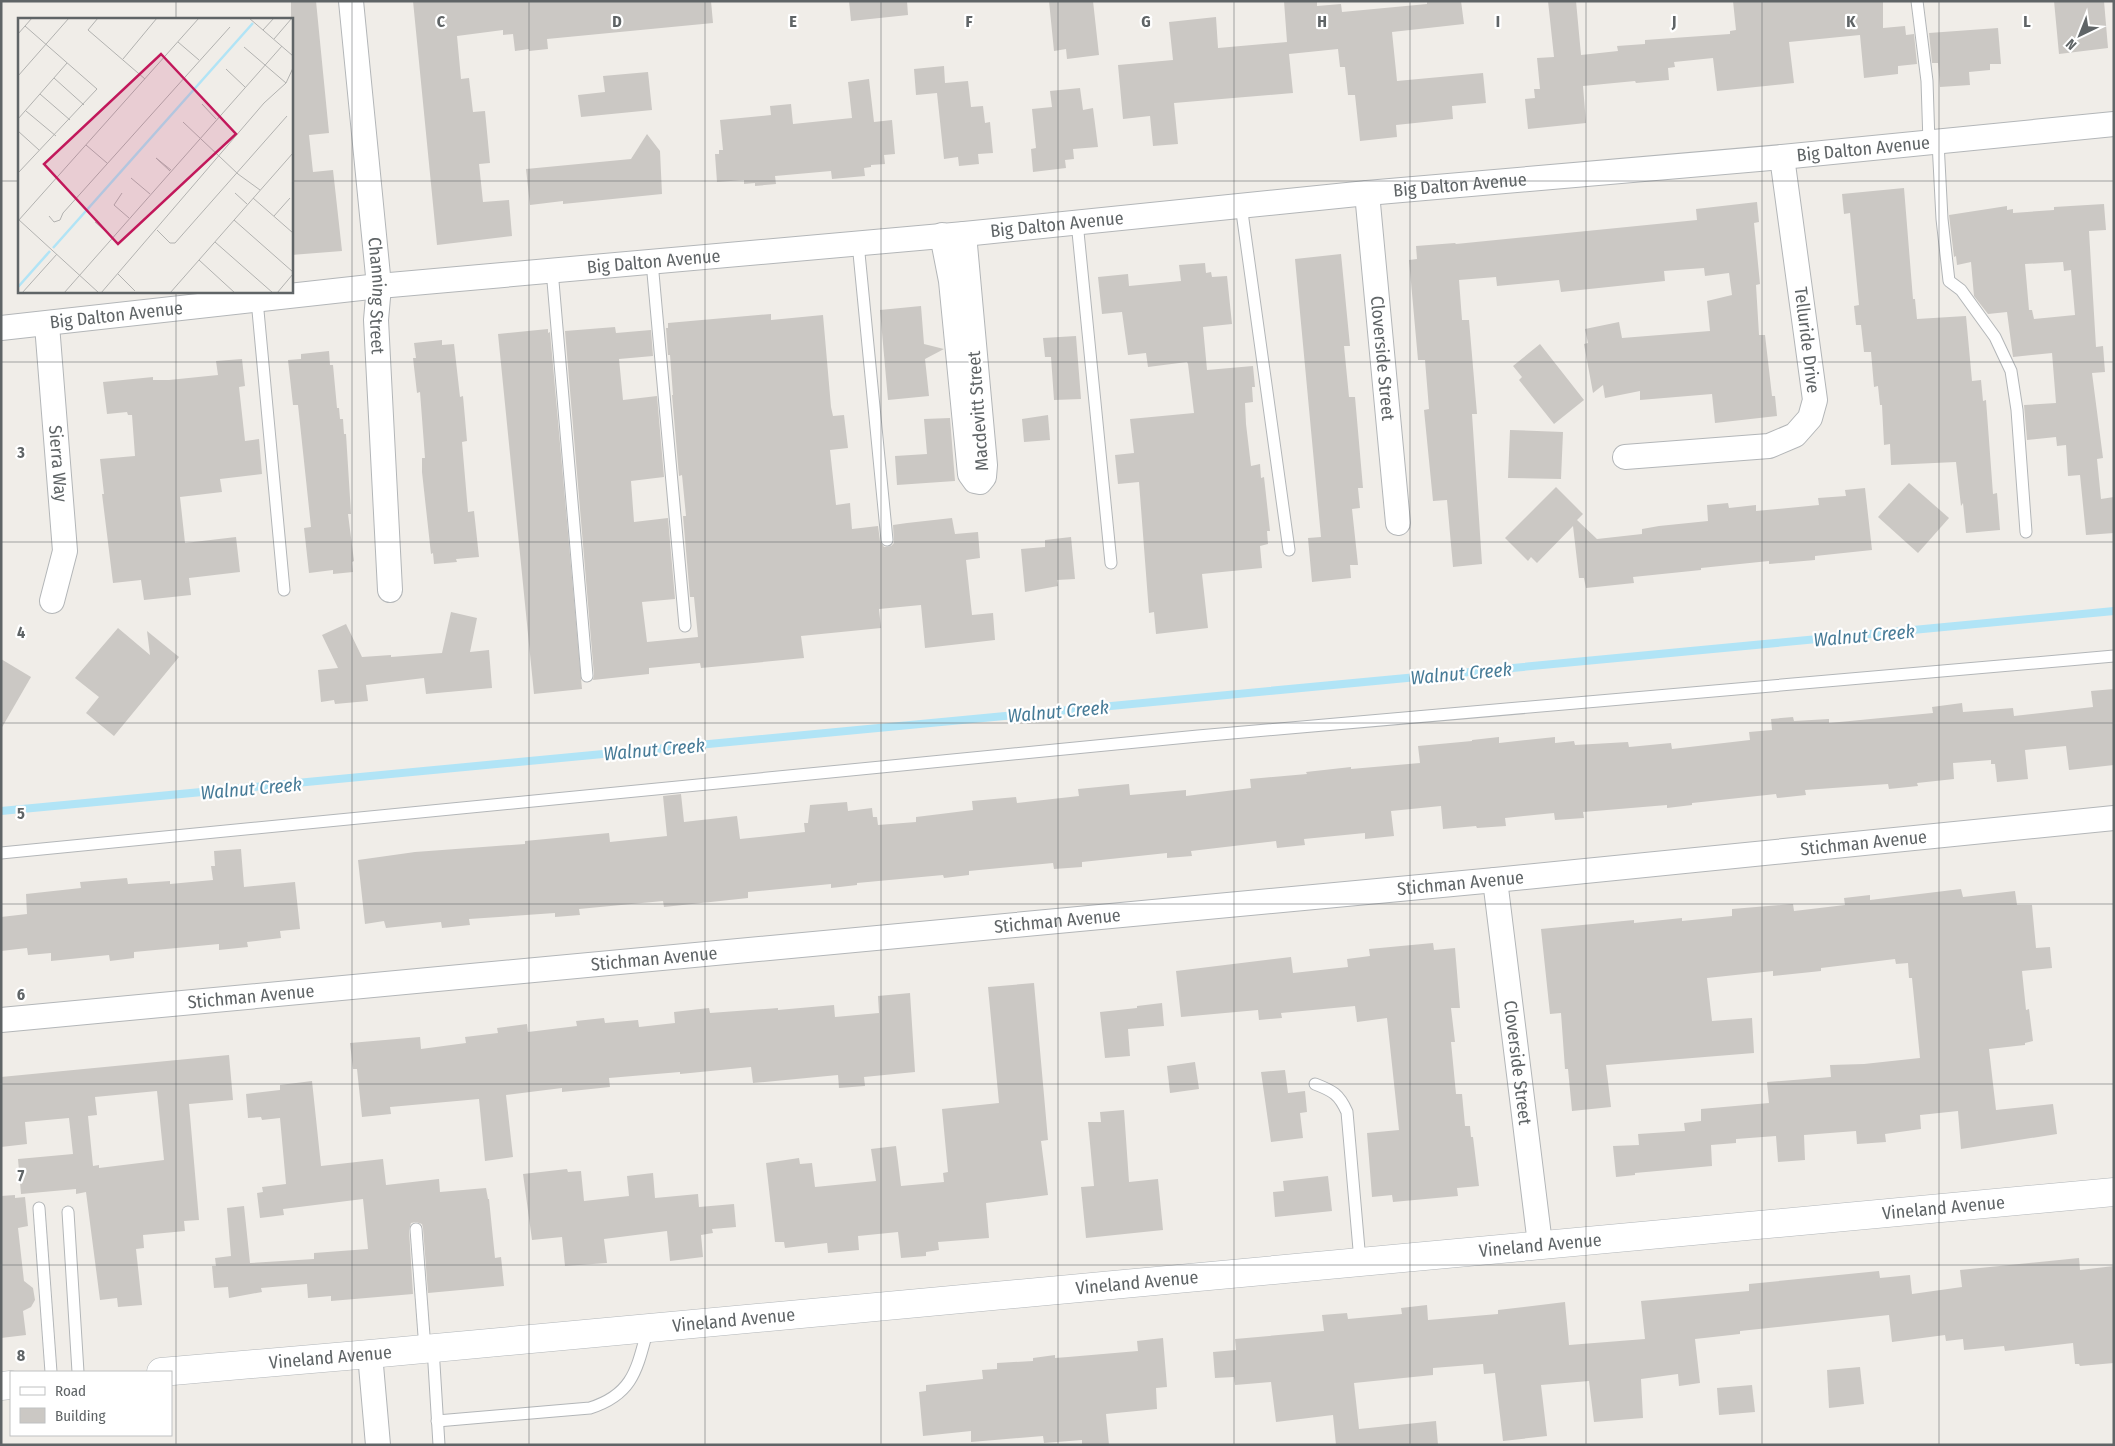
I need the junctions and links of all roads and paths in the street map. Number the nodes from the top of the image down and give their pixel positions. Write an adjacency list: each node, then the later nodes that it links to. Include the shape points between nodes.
1 (351, 1): 13 (street, Channing Street)
2 (1917, 1): 4 (lane)
3 (2114, 124): 4 (street, Big Dalton Avenue)
4 (1934, 142): 5 (street, Big Dalton Avenue); 19 (lane, via 1949,281 1961,290 1994,337 2011,372)
5 (1782, 157): 6 (street, Big Dalton Avenue); 17 (street, Telluride Drive, via 1815,400 1810,418 1795,435 1769,446)
6 (1367, 193): 7 (street, Big Dalton Avenue); 18 (street, Cloverside Street)
7 (1241, 206): 8 (street, Big Dalton Avenue); 21 (lane)
8 (1078, 222): 9 (street, Big Dalton Avenue); 22 (lane)
9 (953, 235): 9 (street, Macdevitt Street, via 950,275 970,474 974,481 980,482 985,465); 10 (street, Big Dalton Avenue)
10 (858, 243): 11 (street, Big Dalton Avenue); 20 (lane)
11 (652, 262): 12 (street, Big Dalton Avenue); 26 (lane)
12 (552, 270): 13 (street, Big Dalton Avenue); 28 (lane)
13 (379, 286): 14 (street, Big Dalton Avenue); 24 (street, Channing Street, via 376,320)
14 (257, 300): 15 (street, Big Dalton Avenue); 23 (lane)
15 (48, 325): 16 (street, Big Dalton Avenue); 25 (street, Sierra Way, via 65,551)
16 (1, 328)
17 (1625, 457)
18 (1398, 523)
19 (2026, 532)
20 (887, 540)
21 (1289, 550)
22 (1111, 563)
23 (284, 590)
24 (390, 590)
25 (52, 601)
26 (686, 626)
27 (2114, 656): 30 (lane, via 1198,736)
28 (587, 676)
29 (2114, 818): 31 (street, Stichman Avenue)
30 (1, 853)
31 (1495, 880): 32 (street, Stichman Avenue); 38 (street, Cloverside Street)
32 (1, 1020)
33 (1315, 1084): 39 (lane, via 1332,1090 1347,1112)
34 (2114, 1192): 38 (street, Vineland Avenue)
35 (39, 1208): 43 (lane)
36 (68, 1212): 44 (lane)
37 (416, 1229): 41 (lane)
38 (1540, 1244): 39 (street, Vineland Avenue)
39 (1360, 1261): 40 (street, Vineland Avenue)
40 (648, 1328): 41 (street, Vineland Avenue); 46 (lane, via 636,1373 618,1394 605,1403 590,1408)
41 (429, 1349): 42 (street, Vineland Avenue); 46 (lane)
42 (370, 1354): 45 (street, Vineland Avenue); 47 (street)
43 (51, 1371)
44 (78, 1371)
45 (172, 1371)
46 (437, 1422): 48 (lane)
47 (378, 1445)
48 (439, 1445)

